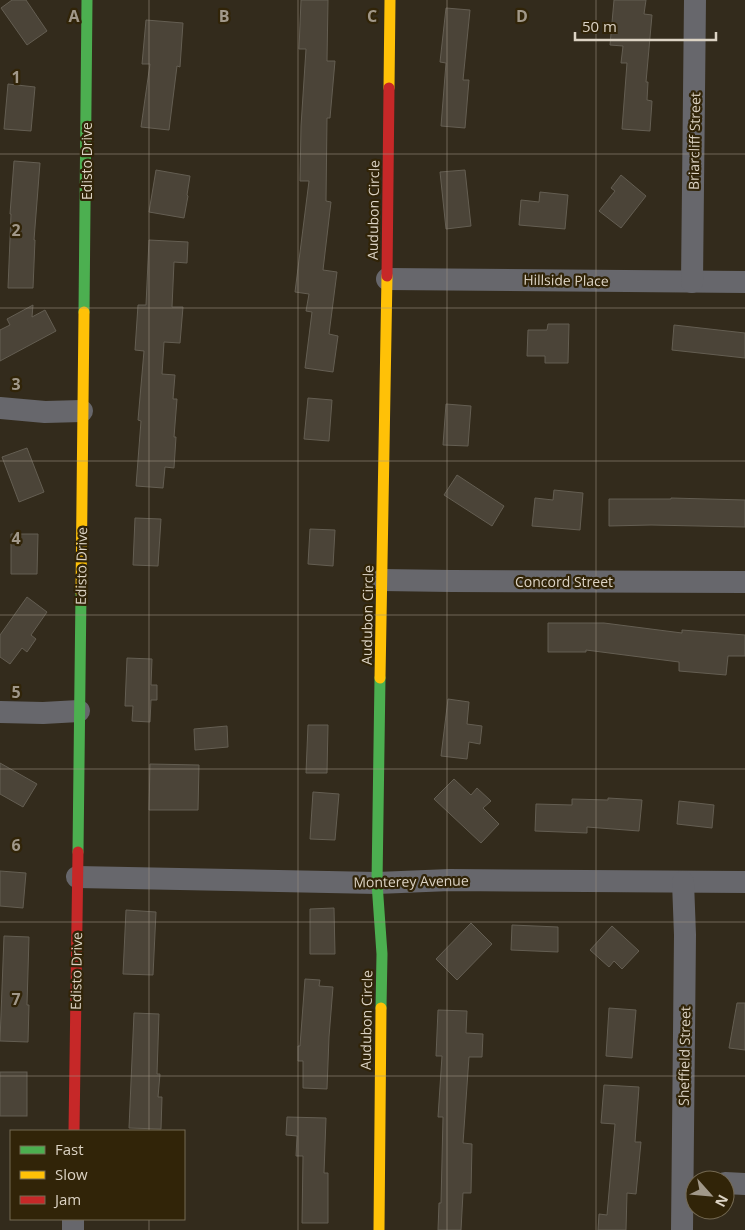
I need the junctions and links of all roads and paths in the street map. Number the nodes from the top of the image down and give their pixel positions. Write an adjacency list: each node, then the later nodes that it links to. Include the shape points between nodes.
1 (87, 0): 8 (street, Edisto Drive)
2 (390, 0): 4 (street, Audubon Circle)
3 (695, 0): 5 (street, Briarcliff Street)
4 (387, 279): 5 (street, Hillside Place); 9 (street, Audubon Circle)
5 (692, 282): 6 (street, Hillside Place)
6 (745, 282)
7 (0, 408): 8 (street)
8 (82, 411): 11 (street, Edisto Drive)
9 (382, 580): 10 (street, Concord Street); 16 (street, Audubon Circle)
10 (745, 582)
11 (79, 711): 12 (street); 13 (street, Edisto Drive)
12 (0, 712)
13 (78, 877): 16 (street, Monterey Avenue); 17 (street, Edisto Drive)
14 (682, 882): 15 (street, Monterey Avenue); 16 (street, Monterey Avenue, via 450,880); 18 (street, Sheffield Street)
15 (745, 882)
16 (377, 884): 20 (street, Audubon Circle, via 382,954)
17 (74, 1130)
18 (689, 1170)
19 (685, 1209): 21 (street, Sheffield Street)
20 (379, 1230)
21 (682, 1230)

